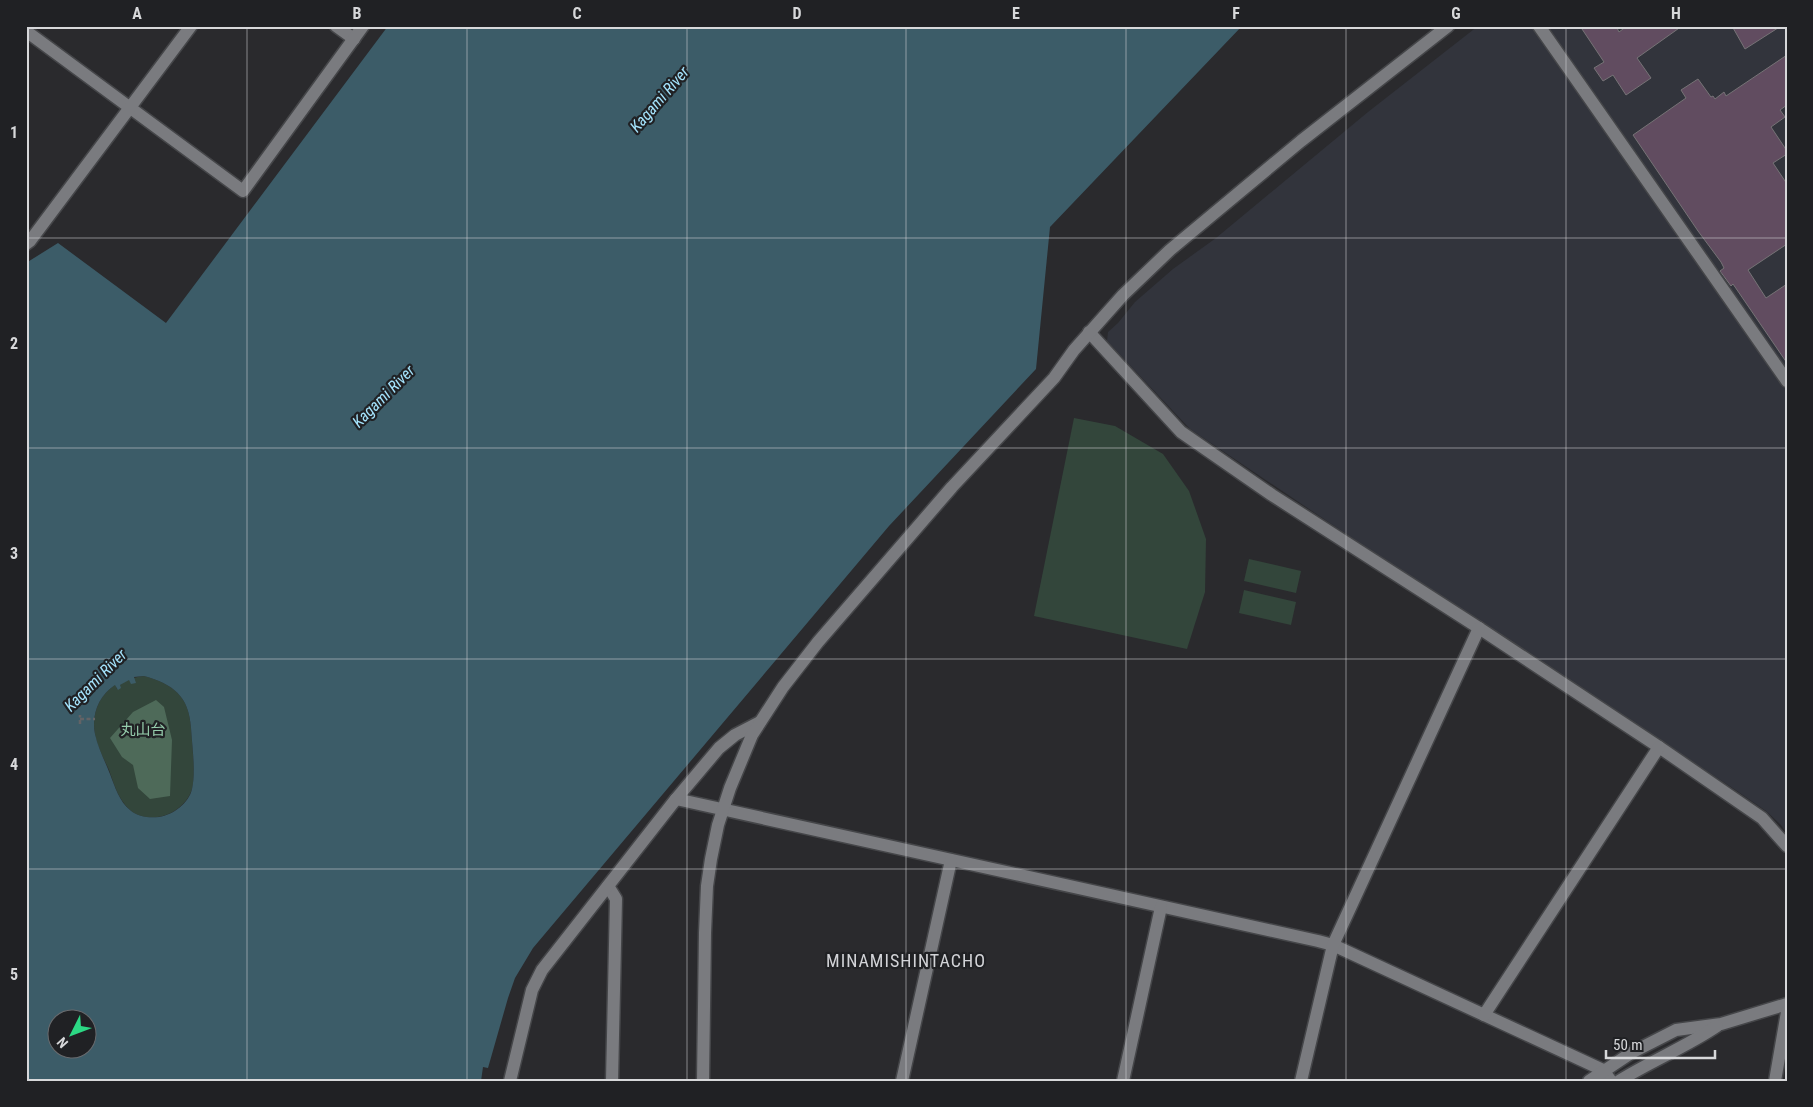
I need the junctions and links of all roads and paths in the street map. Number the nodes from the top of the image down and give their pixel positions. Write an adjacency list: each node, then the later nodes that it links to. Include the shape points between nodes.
1 (191, 26): 8 (street)
2 (336, 26): 7 (street)
3 (363, 26): 7 (street)
4 (1448, 26): 10 (street, via 1301,141 1170,250)
5 (1539, 26): 11 (street)
6 (26, 31): 8 (street)
7 (354, 39): 8 (street, via 243,190)
8 (131, 108): 9 (street)
9 (26, 244)
10 (1089, 332): 12 (street, via 1181,432); 16 (street, via 1054,378 952,487 818,642)
11 (1787, 381)
12 (1479, 628): 18 (street); 25 (street)
13 (80, 714): 14 (path)
14 (80, 719): 15 (path); 17 (path)
15 (95, 719)
16 (760, 722): 19 (street, via 719,748); 20 (street)
17 (80, 724)
18 (1659, 747): 21 (street, via 1762,818); 28 (street)
19 (676, 799): 20 (street); 23 (street)
20 (723, 809): 22 (street); 33 (street, via 707,886)
21 (1787, 846)
22 (951, 860): 24 (street); 34 (street)
23 (608, 886): 31 (street, via 542,970 532,990); 32 (street, via 616,899)
24 (1161, 907): 25 (street); 35 (street)
25 (1333, 946): 28 (street); 36 (street)
26 (1787, 1004): 29 (street)
27 (1787, 1012): 40 (street)
28 (1484, 1015): 30 (street)
29 (1722, 1024): 30 (street, via 1676,1030); 39 (street)
30 (1603, 1070): 37 (street); 38 (street)
31 (510, 1081)
32 (612, 1081)
33 (703, 1081)
34 (902, 1081)
35 (1123, 1081)
36 (1301, 1081)
37 (1589, 1081)
38 (1611, 1081)
39 (1619, 1081)
40 (1775, 1081)

